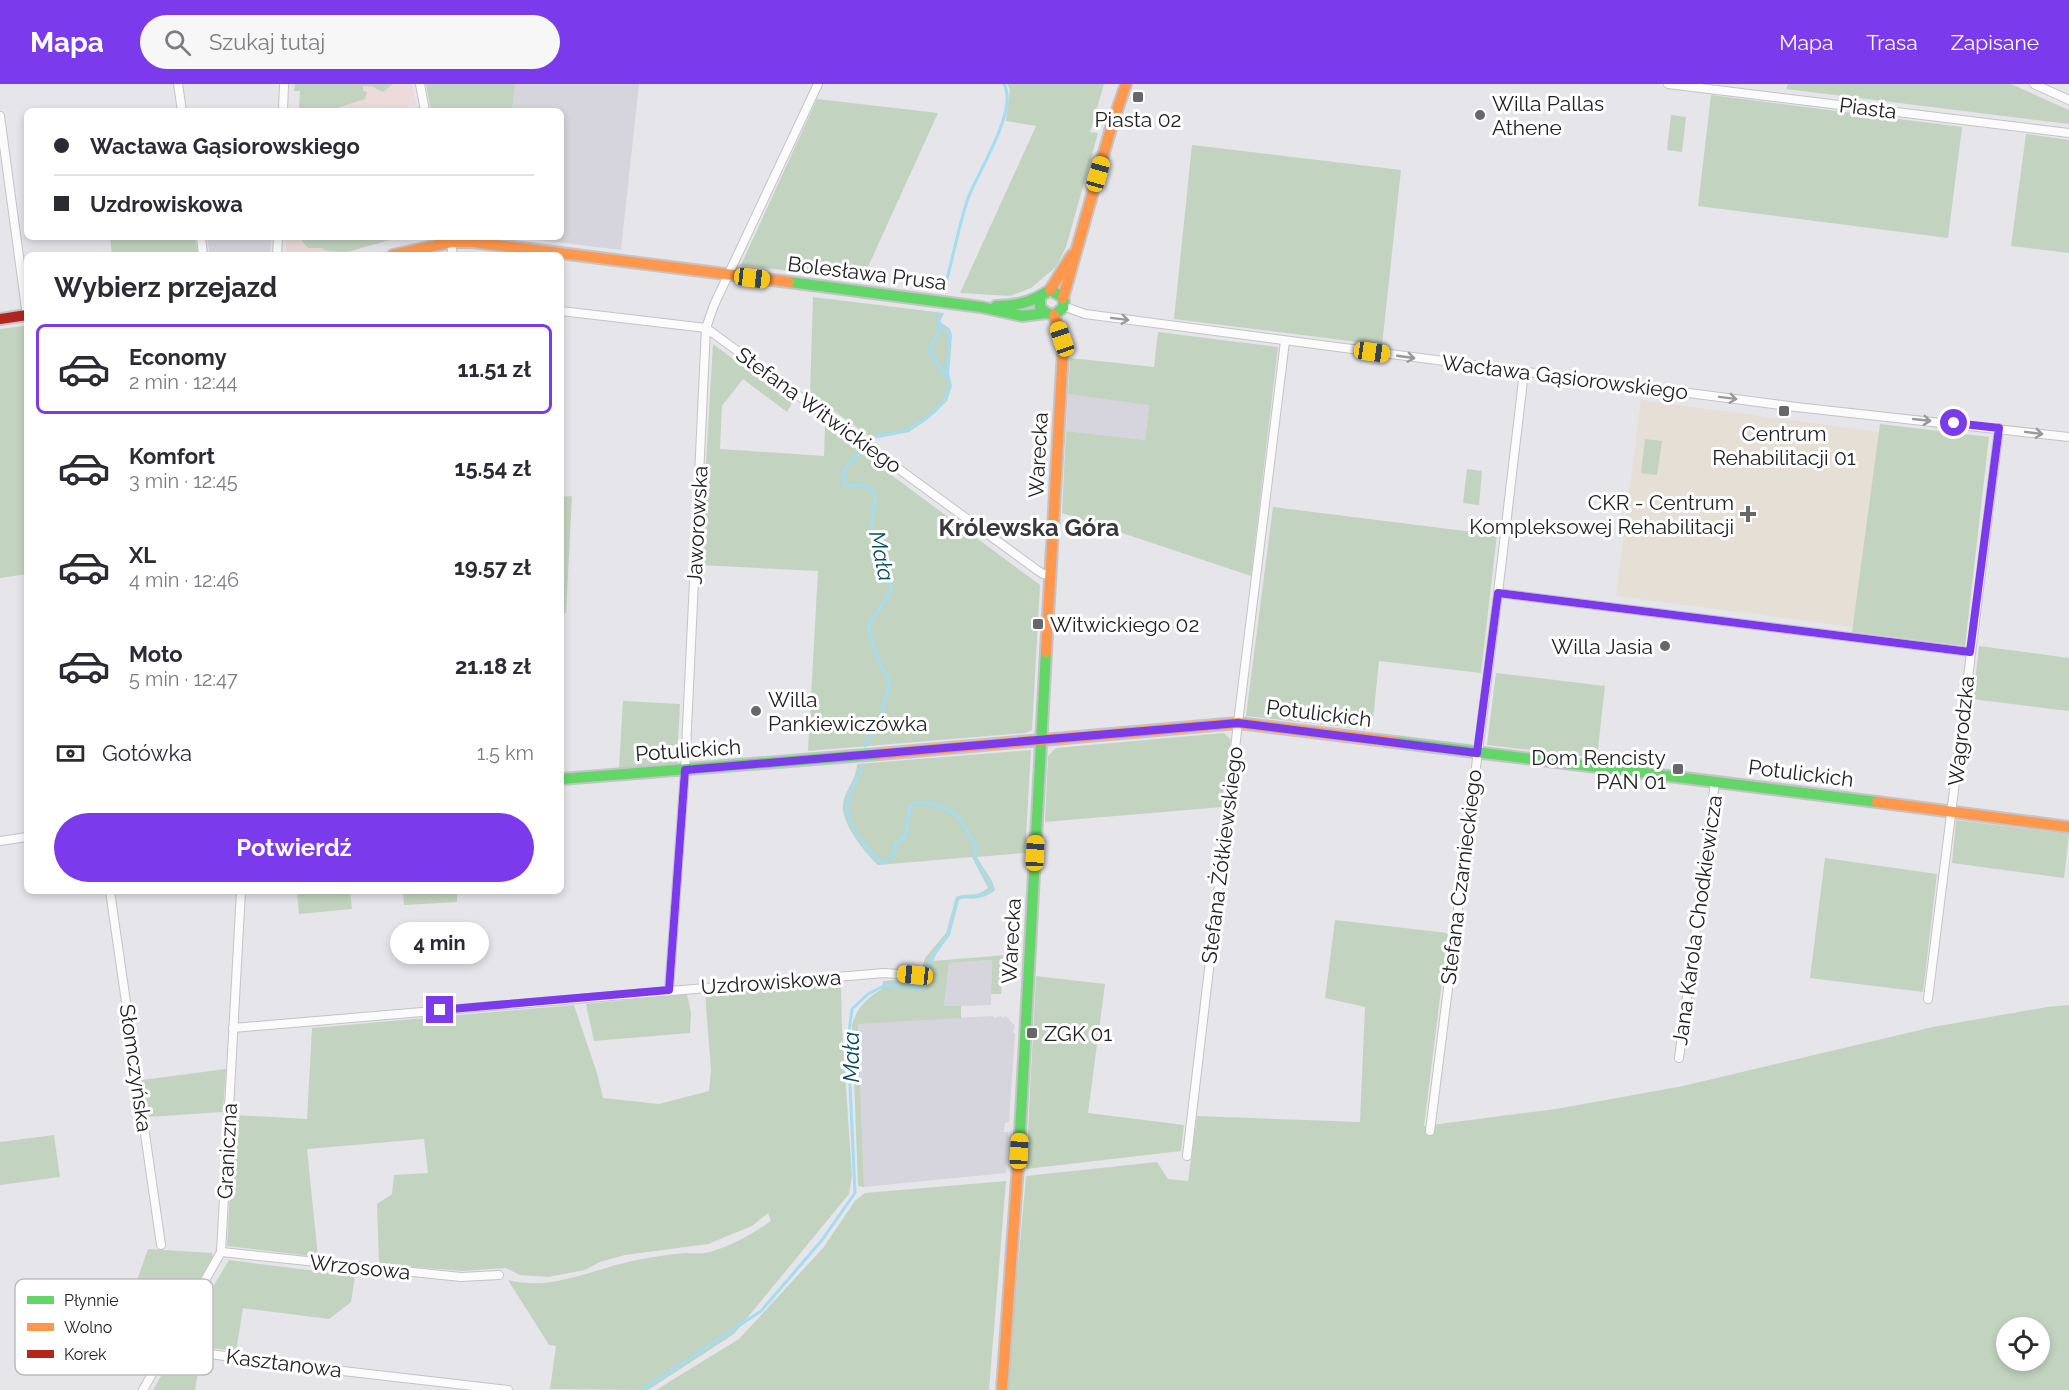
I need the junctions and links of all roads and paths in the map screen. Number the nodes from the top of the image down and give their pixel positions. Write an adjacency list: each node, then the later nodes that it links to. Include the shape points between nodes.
1 (178, 84): 9 (street)
2 (284, 84): 10 (street)
3 (420, 84): 11 (street)
4 (818, 84): 19 (street, Jaworowska)
5 (1126, 84): 15 (street)
6 (1668, 84): 13 (street, Piasta)
7 (2034, 84): 8 (street)
8 (2069, 100)
9 (182, 108)
10 (283, 108)
11 (424, 108)
12 (0, 116): 21 (street)
13 (2069, 133)
14 (450, 240): 16 (street, Bolesława Prusa); 17 (street, Bolesława Prusa)
15 (1078, 241): 20 (street); 23 (street)
16 (404, 252)
17 (551, 252)
18 (564, 254): 19 (street, Bolesława Prusa)
19 (729, 275): 24 (street, Bolesława Prusa); 29 (street, Jaworowska)
20 (1050, 291): 22 (street); 23 (street, via 1059,292)
21 (24, 294)
22 (1040, 297): 24 (street, Bolesława Prusa, via 1013,306); 26 (street, via 1040,307)
23 (1063, 302): 26 (street, via 1061,311); 30 (street, Wacława Gąsiorowskiego, one-way to 30, via 1085,314)
24 (981, 307): 26 (street, Bolesława Prusa, via 1034,316)
25 (564, 311): 29 (street, Stefana Witwickiego)
26 (1050, 314): 34 (street, Warecka, via 1062,339 1063,351)
27 (24, 316): 28 (street)
28 (0, 319)
29 (706, 328): 34 (street, Stefana Witwickiego, via 1037,570); 40 (street, Jaworowska)
30 (1285, 341): 31 (street, Wacława Gąsiorowskiego, one-way to 31); 37 (street, Stefana Żółkiewskiego)
31 (1524, 372): 32 (street, Wacława Gąsiorowskiego, one-way to 32); 35 (street, Stefana Czarnieckiego)
32 (1999, 428): 33 (street, Wacława Gąsiorowskiego, one-way to 33); 36 (street, Wągrodzka)
33 (2069, 437)
34 (1051, 575): 38 (street, Warecka)
35 (1498, 593): 36 (street); 39 (street, Stefana Czarnieckiego)
36 (1970, 652): 43 (street, Wągrodzka)
37 (1238, 723): 38 (street, Potulickich); 39 (street, Potulickich); 55 (street, Stefana Żółkiewskiego)
38 (1042, 741): 40 (street, Potulickich); 64 (street, Warecka)
39 (1477, 753): 42 (street, Potulickich); 54 (street, Stefana Czarnieckiego)
40 (685, 770): 41 (street, Potulickich); 50 (street, Jaworowska)
41 (564, 779)
42 (1715, 782): 43 (street, Potulickich); 53 (street, Jana Karola Chodkiewicza)
43 (1952, 812): 44 (street, Potulickich); 51 (street, Wągrodzka)
44 (2069, 827)
45 (24, 837): 46 (street)
46 (0, 841)
47 (110, 894): 56 (street, Słomczyńska)
48 (241, 894): 52 (street, Graniczna)
49 (915, 975): 50 (street, Uzdrowiskowa, via 884,973)
50 (669, 990): 52 (street, Uzdrowiskowa)
51 (1928, 999)
52 (233, 1028): 57 (street, Graniczna)
53 (1679, 1058)
54 (1430, 1131)
55 (1188, 1156)
56 (161, 1245)
57 (221, 1252): 58 (street, Wrzosowa, via 461,1277); 59 (street, Graniczna)
58 (499, 1275)
59 (206, 1279)
60 (213, 1354): 63 (street, Kasztanowa)
61 (152, 1375): 62 (street, Graniczna)
62 (143, 1390)
63 (508, 1390)
64 (1002, 1390)

